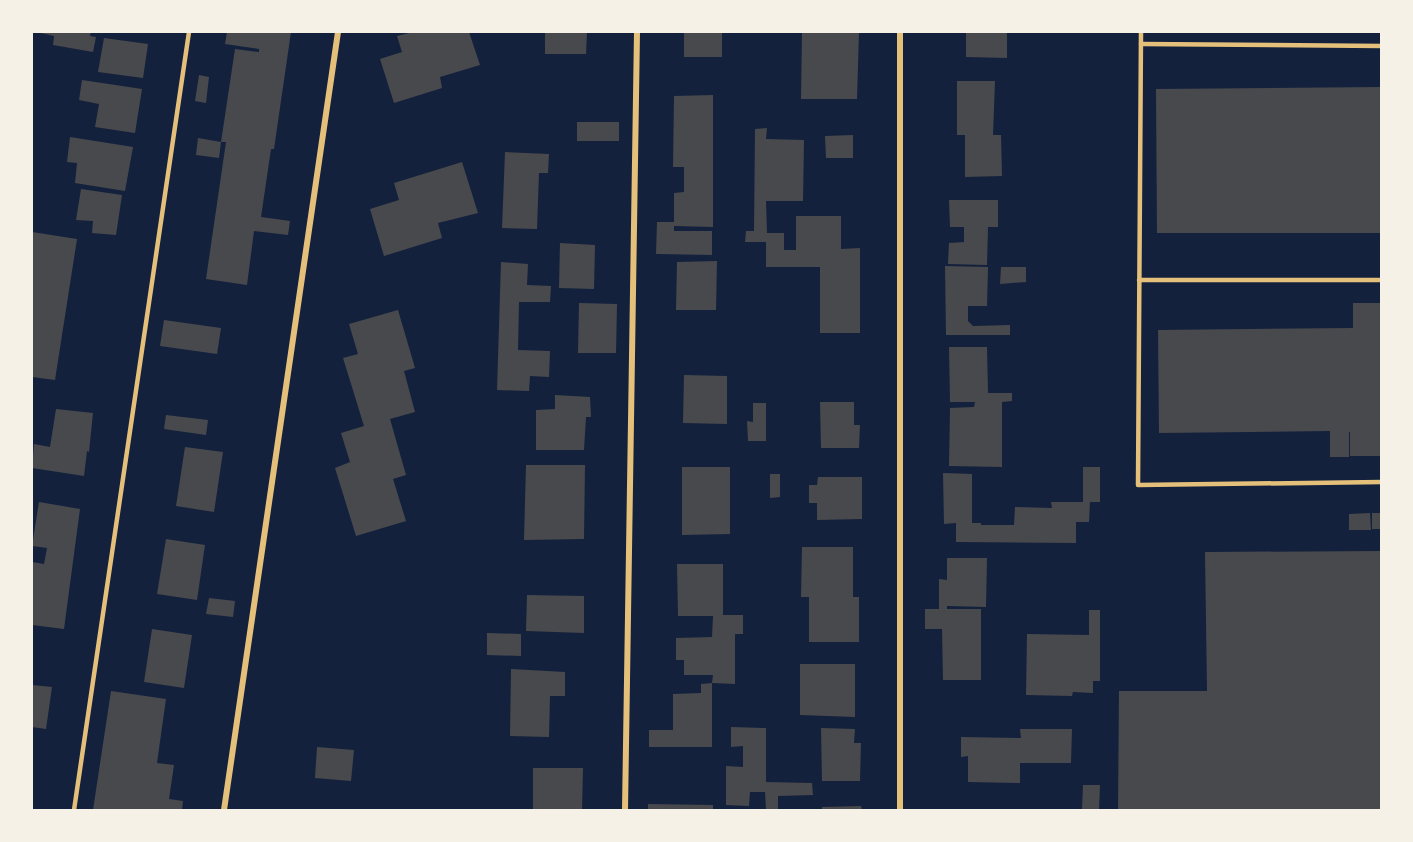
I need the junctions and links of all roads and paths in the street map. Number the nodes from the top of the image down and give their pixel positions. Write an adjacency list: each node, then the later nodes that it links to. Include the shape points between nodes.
1 (189, 32): 11 (lane)
2 (338, 32): 12 (street)
3 (637, 32): 13 (street)
4 (900, 32): 14 (street)
5 (1141, 32): 6 (lane)
6 (1141, 44): 7 (lane); 8 (lane)
7 (1382, 46)
8 (1139, 280): 9 (lane); 10 (lane, via 1138,485)
9 (1382, 280)
10 (1382, 482)
11 (74, 810)
12 (224, 810)
13 (625, 810)
14 (900, 810)

